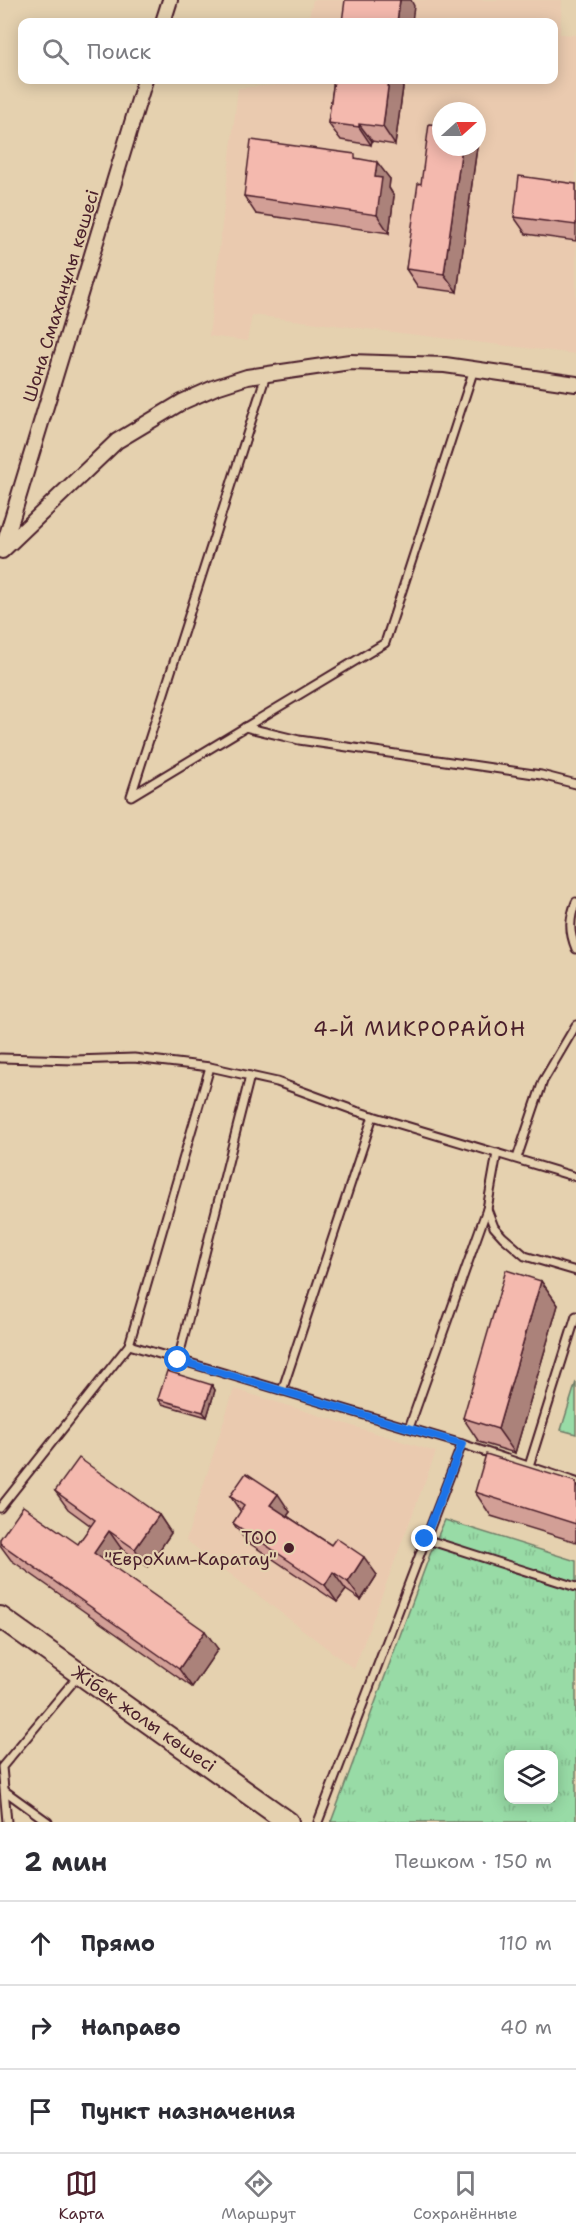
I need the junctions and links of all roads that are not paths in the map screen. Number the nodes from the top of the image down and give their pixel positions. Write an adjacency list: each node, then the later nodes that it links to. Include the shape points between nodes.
1 (170, 0): 2 (street)
2 (164, 18)
3 (144, 84): 7 (street, Шона Смаханұлы көшесі)
4 (474, 369): 5 (street, via 350,362); 6 (street); 8 (lane, via 385,643)
5 (266, 375): 7 (street, via 247,377 182,402 117,441); 8 (lane, via 131,796)
6 (576, 384)
7 (1, 554)
8 (245, 727): 9 (lane, via 299,740 541,775)
9 (576, 784)
10 (576, 902): 11 (lane, via 570,933)
11 (576, 949)
12 (576, 1025): 18 (lane, via 543,1081)
13 (0, 1058): 14 (lane, via 134,1058)
14 (210, 1067): 15 (lane); 23 (lane)
15 (250, 1076): 16 (lane); 24 (lane)
16 (373, 1116): 17 (lane); 25 (lane)
17 (497, 1153): 18 (lane); 20 (lane)
18 (517, 1158): 19 (lane)
19 (576, 1178)
20 (487, 1209): 21 (lane, via 494,1227 525,1256); 26 (lane)
21 (576, 1271)
22 (576, 1316): 28 (lane)
23 (129, 1346): 24 (lane); 30 (lane)
24 (178, 1360): 25 (lane)
25 (282, 1391): 26 (lane)
26 (409, 1428): 27 (lane)
27 (462, 1444): 28 (lane); 31 (lane)
28 (529, 1466): 29 (lane)
29 (576, 1482)
30 (0, 1508)
31 (425, 1539): 32 (lane); 40 (lane)
32 (576, 1587)
33 (0, 1617): 34 (main road, Жібек жолы көшесі)
34 (80, 1674): 35 (lane); 37 (main road, Жібек жолы көшесі)
35 (1, 1767): 36 (lane)
36 (4, 1791): 38 (lane); 39 (lane)
37 (280, 1820)
38 (7, 1822)
39 (48, 1822)
40 (318, 1822)

